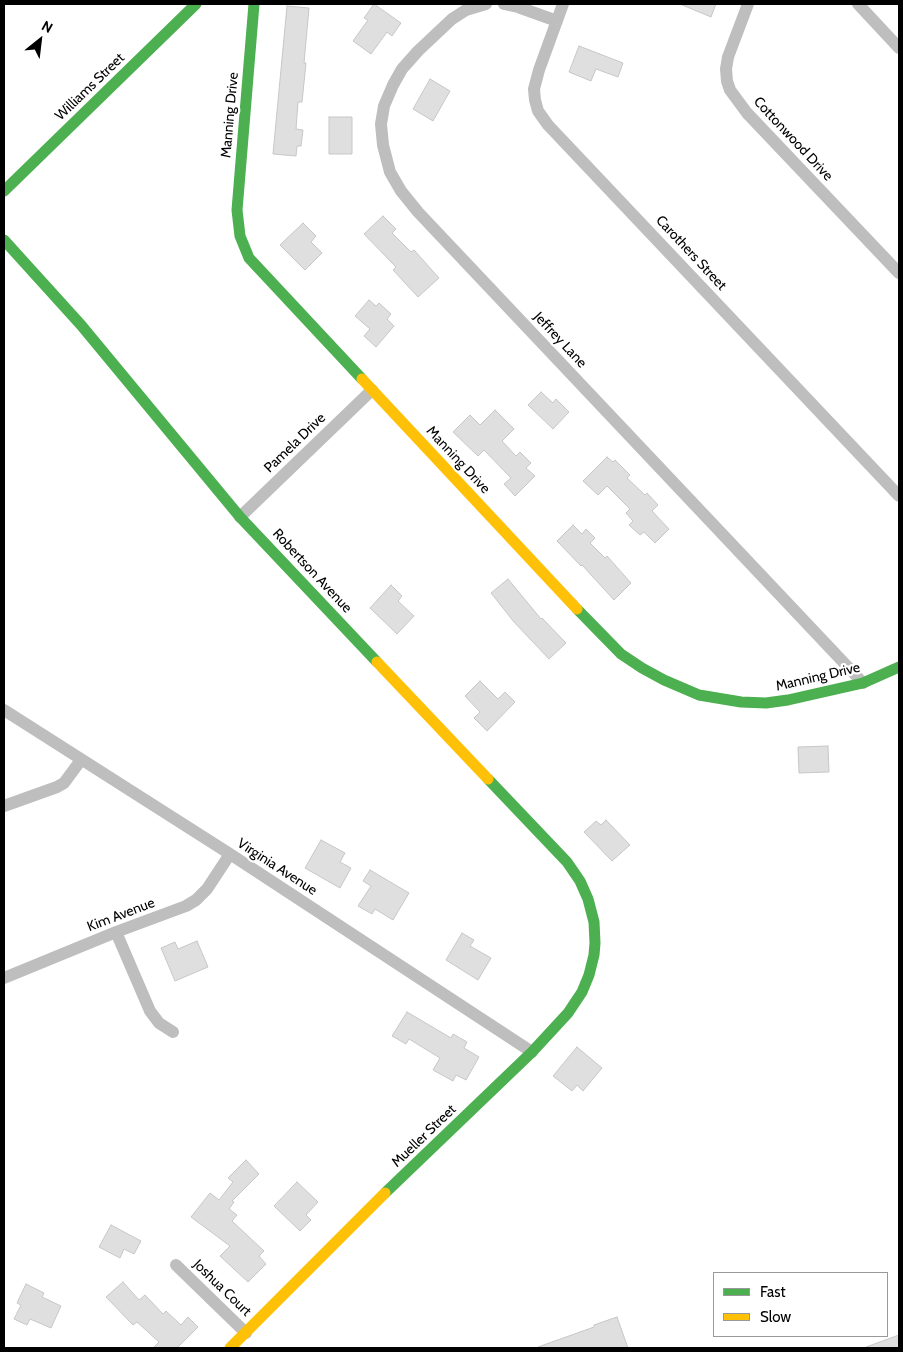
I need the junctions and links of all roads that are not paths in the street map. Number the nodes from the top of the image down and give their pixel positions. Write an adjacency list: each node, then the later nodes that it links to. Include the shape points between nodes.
1 (196, 4): 10 (street, Williams Street)
2 (254, 4): 13 (street, Manning Drive, via 238,210 240,236 247,253 262,273)
3 (486, 4): 17 (street, Jeffrey Lane, via 466,10 452,19 402,69 384,106 381,124 390,172 418,212)
4 (504, 4): 8 (street)
5 (563, 4): 8 (street, Carothers Street)
6 (748, 4): 12 (street, Cottonwood Drive, via 728,57 726,69 730,90 747,113)
7 (858, 4): 9 (street)
8 (557, 21): 14 (street, Carothers Street, via 534,89 538,111 548,125)
9 (899, 48)
10 (4, 191)
11 (4, 240): 15 (street, Robertson Avenue, via 81,325)
12 (899, 273)
13 (372, 390): 15 (street, Pamela Drive); 17 (street, Manning Drive, via 594,627 621,654 642,668 699,695 741,702 788,700)
14 (899, 496)
15 (240, 517): 22 (street, Robertson Avenue, via 567,862 588,899)
16 (899, 667): 17 (street, Manning Drive)
17 (864, 683)
18 (4, 710): 19 (street, Virginia Avenue)
19 (81, 760): 20 (street, via 64,783); 21 (street, Virginia Avenue)
20 (4, 806)
21 (230, 854): 23 (street, Kim Avenue, via 196,900); 26 (street, Virginia Avenue)
22 (594, 922): 26 (street, Mueller Street, via 594,955 582,992 568,1013)
23 (116, 932): 24 (street, Kim Avenue); 25 (street, via 150,1011 159,1023)
24 (4, 978)
25 (173, 1032)
26 (532, 1052): 28 (street, Mueller Street, via 367,1210)
27 (176, 1266): 28 (street, Joshua Court)
28 (246, 1333): 29 (street, Mueller Street)
29 (230, 1348)

